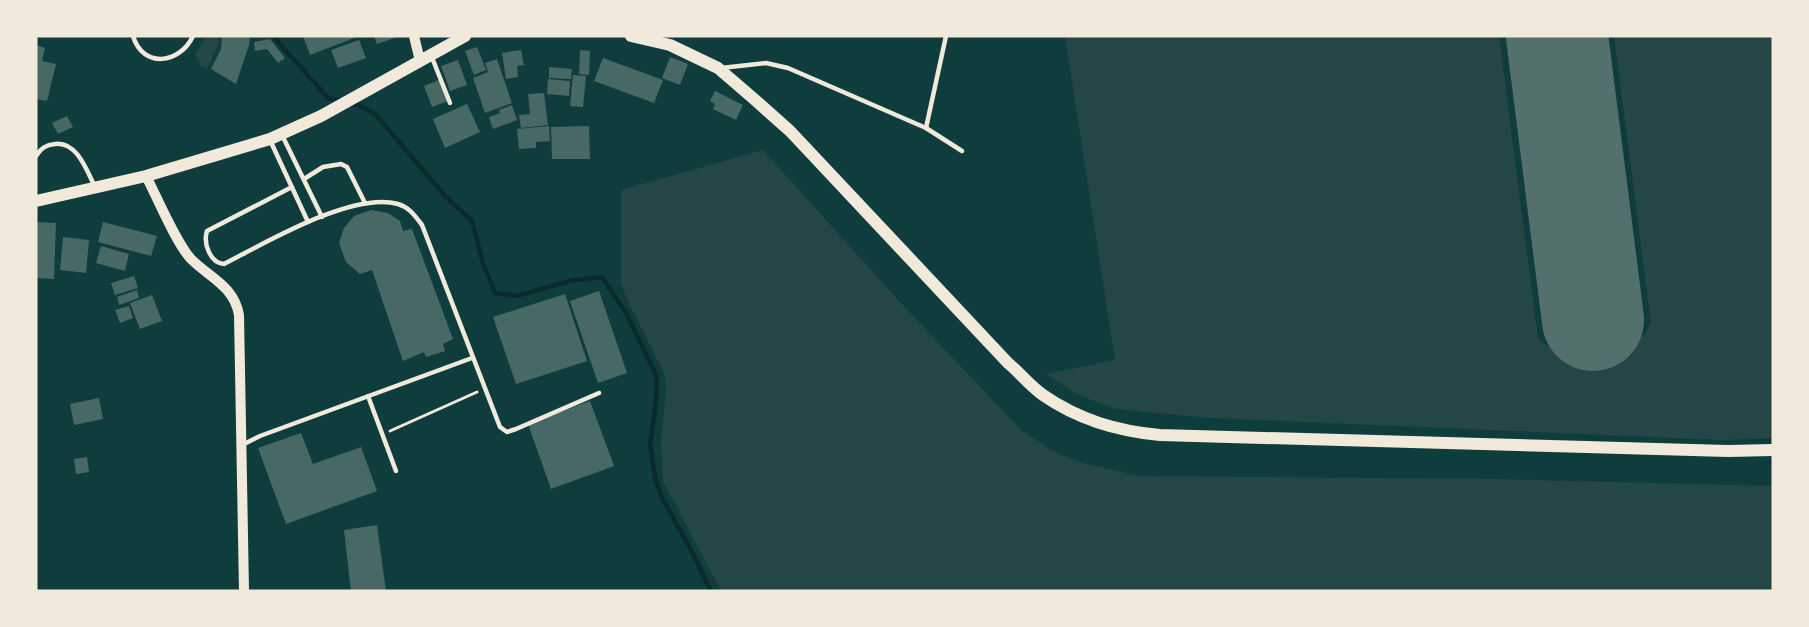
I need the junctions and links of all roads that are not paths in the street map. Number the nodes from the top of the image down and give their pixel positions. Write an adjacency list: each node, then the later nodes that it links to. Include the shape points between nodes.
1 (133, 36): 2 (lane, via 147,55 160,59 182,52)
2 (193, 36)
3 (414, 36): 7 (street)
4 (465, 36): 7 (main road)
5 (631, 36): 8 (main road, via 670,45)
6 (946, 36): 10 (lane)
7 (425, 58): 9 (lane); 11 (main road)
8 (718, 68): 10 (lane, via 766,63 788,68); 27 (main road, via 790,131 1041,394 1075,415 1108,428 1161,435)
9 (450, 103)
10 (926, 128): 13 (lane)
11 (282, 134): 12 (main road); 16 (lane)
12 (270, 139): 15 (main road); 17 (lane)
13 (962, 151)
14 (36, 156): 18 (lane, via 46,145 59,143 71,147)
15 (146, 176): 18 (main road); 26 (street, via 187,254 231,293 237,304)
16 (304, 179): 20 (lane, via 323,168 341,164 347,167); 21 (lane)
17 (292, 187): 22 (lane); 22 (lane, via 207,231 205,243 213,259 224,264)
18 (95, 189): 19 (main road)
19 (36, 201)
20 (365, 203): 21 (lane); 23 (lane, via 384,201 400,205 422,225)
21 (322, 216): 22 (lane)
22 (308, 222)
23 (472, 358): 24 (lane, via 500,427 507,432); 25 (lane)
24 (599, 393)
25 (368, 396): 26 (lane); 28 (lane)
26 (240, 446): 29 (street)
27 (1773, 450)
28 (396, 471)
29 (244, 591)

